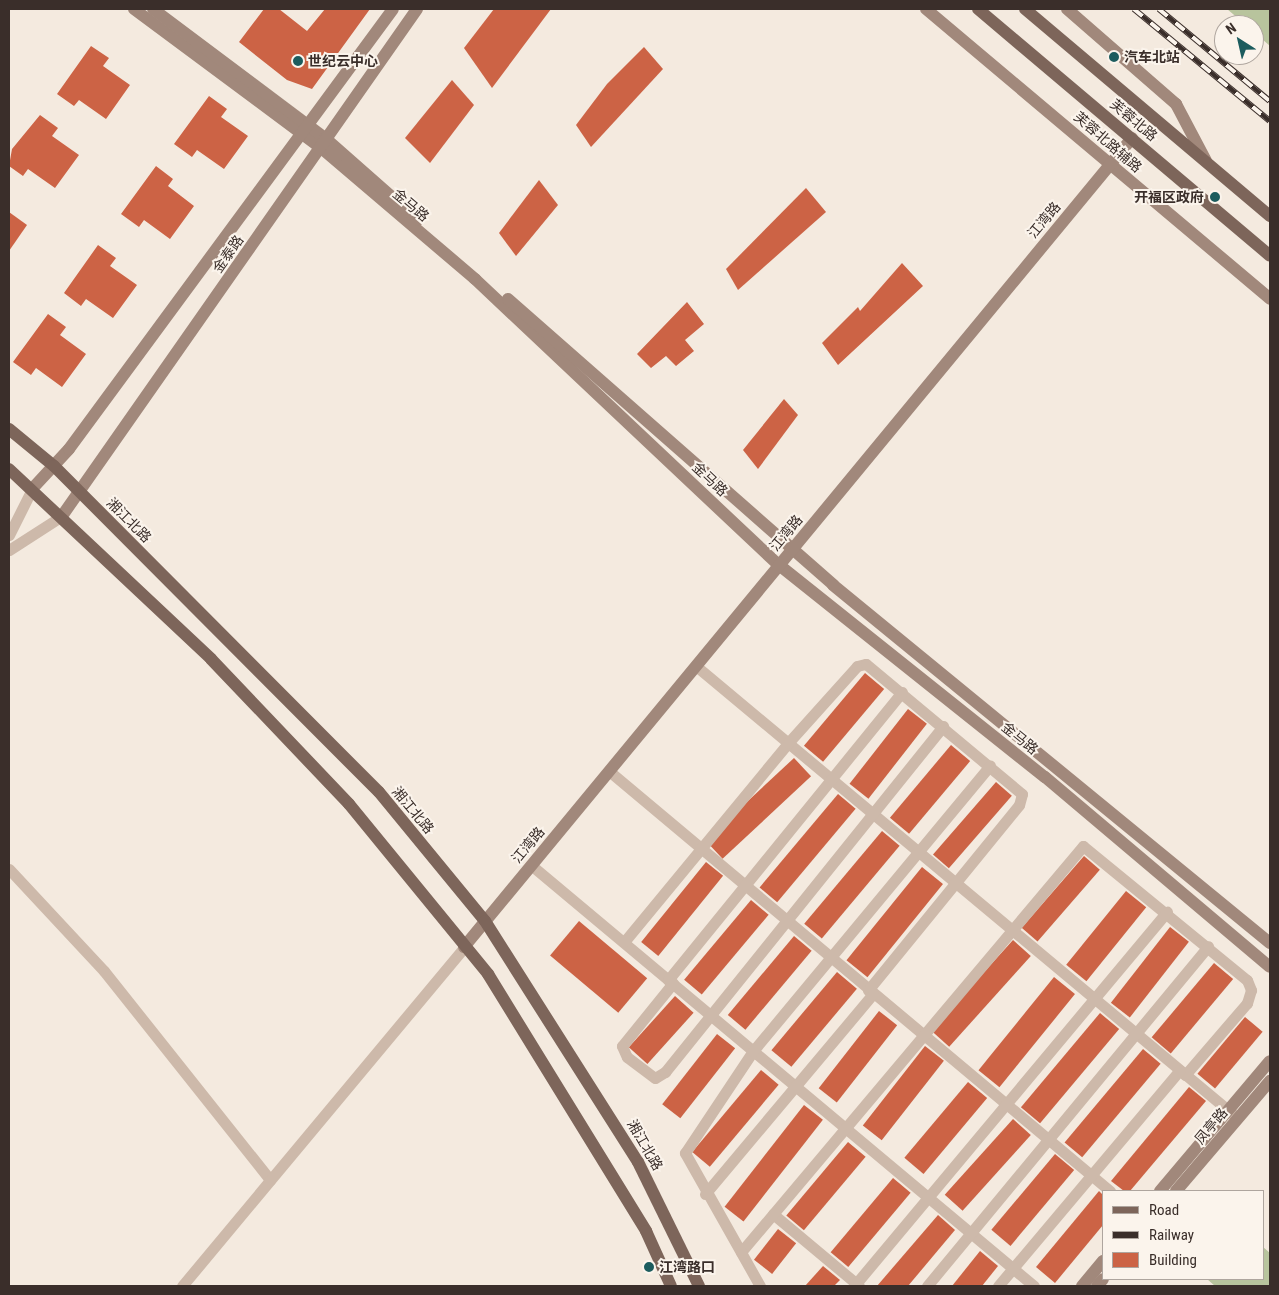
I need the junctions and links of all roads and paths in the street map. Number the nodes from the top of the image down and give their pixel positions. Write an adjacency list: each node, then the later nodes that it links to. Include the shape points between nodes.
1 (134, 9): 9 (street, 金马路)
2 (152, 9): 9 (street, 金马路)
3 (393, 9): 9 (street)
4 (417, 9): 11 (street, 金泰路)
5 (926, 9): 13 (street, 芙蓉北路辅路)
6 (978, 9): 10 (main road, 芙蓉北路)
7 (1024, 9): 12 (main road, 芙蓉北路)
8 (1067, 9): 12 (street, via 1176,104)
9 (303, 128): 11 (street, 金马路); 18 (street)
10 (1132, 138): 13 (street, 江湾路); 15 (main road, 芙蓉北路)
11 (322, 143): 21 (street, 金泰路); 24 (street, 金马路); 26 (street, 金马路, via 475,279)
12 (1207, 163): 14 (main road, 芙蓉北路)
13 (1110, 164): 16 (street, 芙蓉北路辅路); 24 (street, 江湾路)
14 (1270, 216)
15 (1270, 256)
16 (1270, 299)
17 (9, 429): 18 (main road, 湘江北路)
18 (54, 466): 20 (street); 21 (main road, 湘江北路)
19 (9, 469): 20 (main road)
20 (32, 489): 22 (main road); 23 (street)
21 (81, 493): 22 (street, 金泰路); 42 (main road, 湘江北路, via 378,792)
22 (62, 516): 25 (street); 48 (main road, via 210,659 349,804)
23 (9, 535)
24 (792, 549): 26 (street, 江湾路); 46 (street, 金马路)
25 (9, 550)
26 (779, 565): 27 (street, 江湾路); 50 (street, 金马路, via 1045,777)
27 (696, 666): 30 (street); 32 (street, 江湾路)
28 (902, 692): 29 (street); 30 (street, via 871,666 861,664); 33 (street)
29 (943, 726): 31 (street); 34 (street)
30 (788, 743): 33 (street); 35 (street)
31 (990, 766): 36 (street); 39 (street, via 1020,790 1022,799)
32 (609, 771): 35 (street); 37 (street, 江湾路)
33 (831, 779): 34 (street); 40 (street)
34 (874, 815): 36 (street); 43 (street)
35 (699, 850): 40 (street); 45 (street)
36 (916, 850): 39 (street); 49 (street)
37 (531, 865): 42 (street, 江湾路); 45 (street)
38 (9, 869): 67 (street, via 104,971)
39 (956, 883): 44 (street); 52 (street)
40 (744, 887): 43 (street); 51 (street)
41 (1167, 912): 44 (street, via 1083,846); 47 (street); 53 (street)
42 (485, 921): 48 (street, 江湾路); 81 (main road, 湘江北路, via 638,1162)
43 (786, 922): 49 (street); 54 (street)
44 (1010, 929): 53 (street); 56 (street)
45 (624, 942): 51 (street)
46 (1270, 943)
47 (1208, 946): 55 (street); 59 (street, via 1247,980 1250,998)
48 (464, 947): 67 (street); 80 (main road, via 488,974 646,1232)
49 (828, 957): 52 (street); 57 (street)
50 (1270, 966)
51 (671, 981): 54 (street); 54 (street, via 622,1046 627,1057 651,1076 660,1076)
52 (870, 992): 56 (street); 61 (street)
53 (1094, 999): 55 (street); 62 (street)
54 (710, 1015): 57 (street)
55 (1136, 1034): 59 (street); 65 (street)
56 (922, 1035): 62 (street); 64 (street)
57 (753, 1051): 61 (street); 71 (street, via 685,1153)
58 (1270, 1061): 63 (street)
59 (1183, 1073): 63 (street); 66 (street)
60 (1270, 1081): 63 (street, 凤亭路)
61 (795, 1086): 64 (street); 71 (street)
62 (1006, 1105): 65 (street); 72 (street)
63 (1233, 1115): 69 (street); 70 (street, 凤亭路)
64 (845, 1128): 72 (street); 73 (street)
65 (1048, 1140): 66 (street); 74 (street)
66 (1091, 1176): 68 (street); 77 (street)
67 (270, 1180): 79 (street)
68 (1109, 1190)
69 (1161, 1190)
70 (1177, 1190)
71 (705, 1194): 75 (street)
72 (928, 1198): 74 (street); 78 (street)
73 (773, 1214): 75 (street); 78 (street)
74 (970, 1233): 77 (street); 83 (street)
75 (741, 1252): 82 (street)
76 (1102, 1262): 86 (street)
77 (1013, 1269): 84 (street); 85 (street)
78 (856, 1285)
79 (182, 1286)
80 (671, 1286)
81 (699, 1286)
82 (760, 1286)
83 (927, 1286)
84 (998, 1286)
85 (1034, 1286)
86 (1082, 1286)

